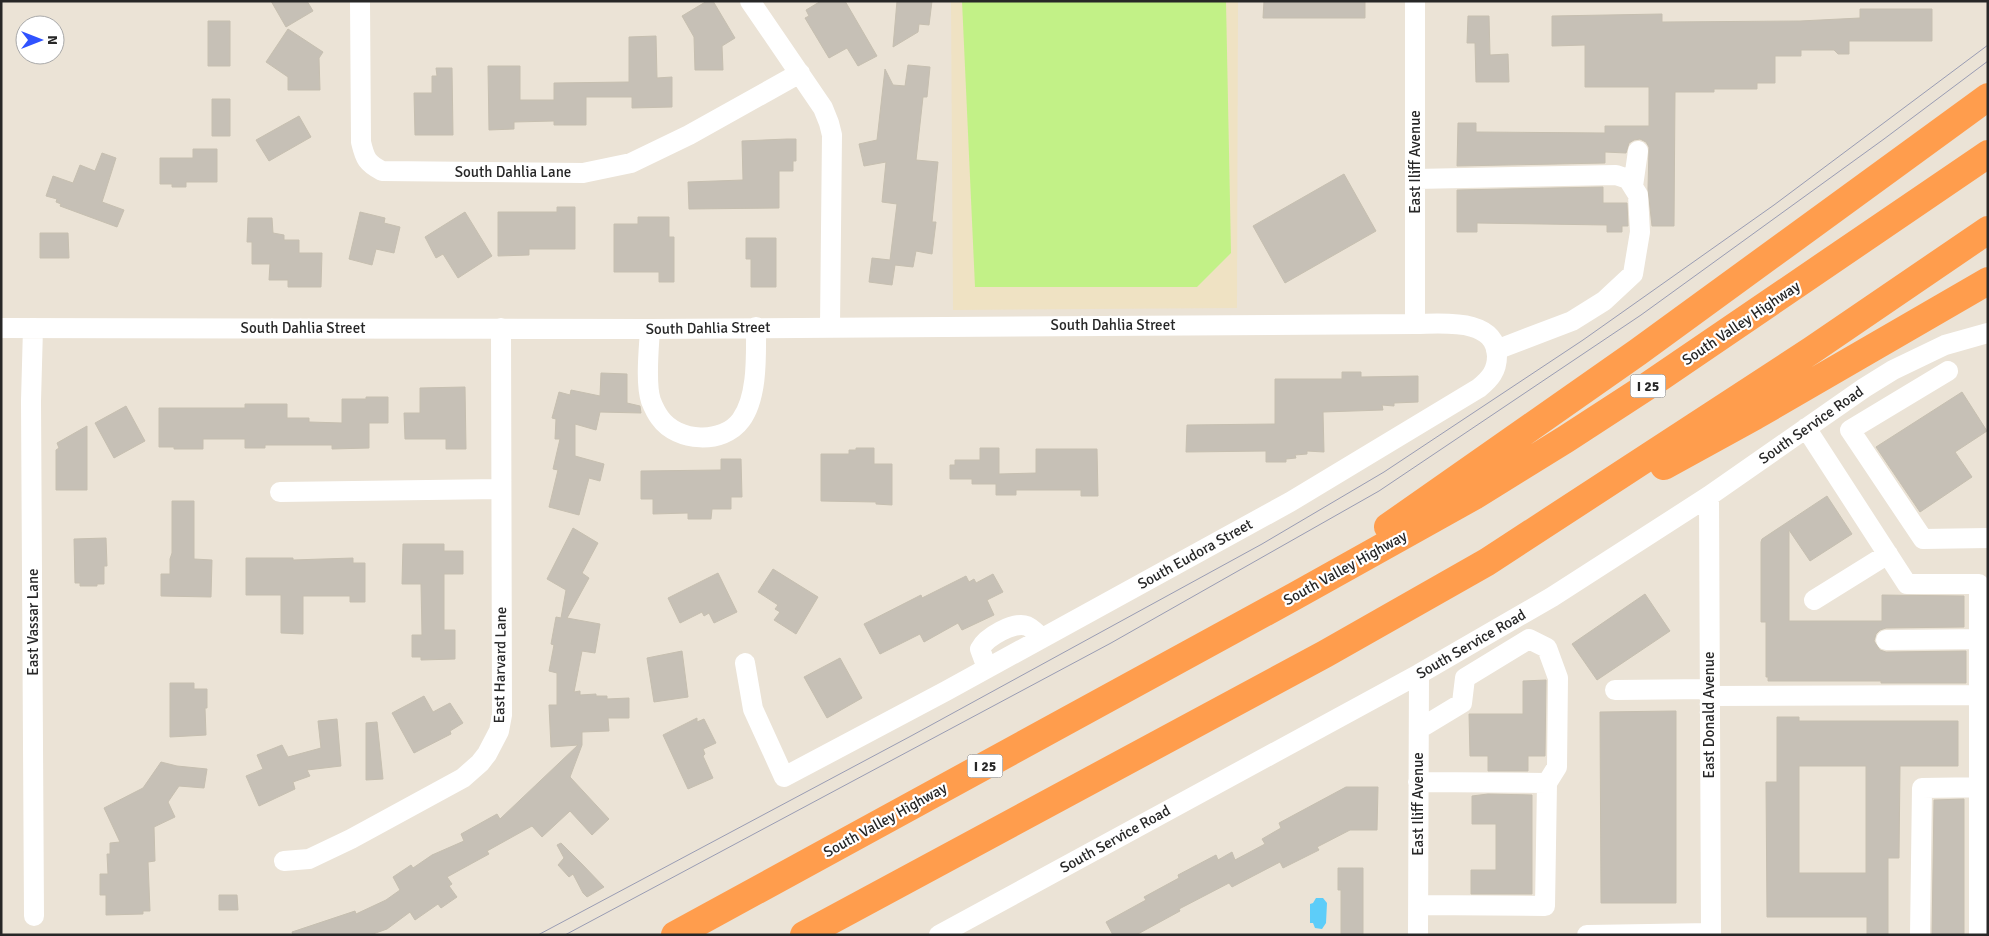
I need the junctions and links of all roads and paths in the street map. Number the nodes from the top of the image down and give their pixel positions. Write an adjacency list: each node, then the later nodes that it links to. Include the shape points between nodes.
1 (360, 1): 4 (street, South Dahlia Lane, via 361,142 364,158 382,171 583,173 631,163)
2 (750, 1): 4 (street)
3 (1415, 1): 8 (street, East Iliff Avenue)
4 (800, 74): 13 (street, via 823,108 832,135)
5 (1988, 97): 32 (highway, via 1638,352 1424,500)
6 (1638, 151): 9 (street)
7 (1988, 154): 32 (highway, South Valley Highway / I 25, via 1566,439 1474,496)
8 (1416, 179): 9 (street, via 1616,175 1628,179); 12 (street, East Iliff Avenue)
9 (1633, 186): 20 (street, via 1638,195 1640,232 1633,274 1604,301 1572,321)
10 (1988, 230): 30 (highway, via 1812,350)
11 (1988, 281): 30 (highway, via 1755,416)
12 (1416, 324): 13 (street, South Dahlia Street); 20 (street, via 1457,324 1480,328 1491,336)
13 (830, 326): 14 (street, South Dahlia Street)
14 (756, 327): 18 (street, South Dahlia Street); 18 (street, via 755,372 741,420 728,433 696,437 677,432 660,419 650,400)
15 (1, 328): 16 (street, South Dahlia Street)
16 (33, 328): 17 (street, South Dahlia Street); 49 (street, East Vassar Lane)
17 (501, 328): 18 (street, South Dahlia Street); 25 (street, East Harvard Lane)
18 (650, 329)
19 (1988, 333): 21 (street, South Service Road, via 1960,340)
20 (1496, 350): 38 (street, South Eudora Street, via 1494,372 1479,388 1290,502 784,777 754,709)
21 (1919, 357): 22 (street, South Service Road); 24 (street, via 1940,376)
22 (1838, 406): 23 (street, South Service Road); 24 (street)
23 (1806, 428): 27 (street, South Service Road); 29 (street)
24 (1853, 428): 28 (street, via 1850,430 1923,539)
25 (501, 489): 26 (street); 47 (street, East Harvard Lane, via 502,715 499,731 487,754 463,778 351,838 309,859)
26 (280, 492)
27 (1709, 496): 34 (street, South Service Road); 41 (street, East Donald Avenue)
28 (1988, 538)
29 (1888, 554): 31 (street, via 1907,584 1978,584); 33 (street)
30 (1487, 562): 52 (highway)
31 (1983, 587): 36 (street)
32 (1295, 596): 51 (highway, South Valley Highway / I 25)
33 (1814, 600)
34 (1518, 617): 35 (street); 39 (street, South Service Road)
35 (1530, 639): 43 (street, via 1465,678 1462,703); 45 (street, via 1547,648 1558,678 1557,767)
36 (1983, 639): 37 (street); 42 (street)
37 (1886, 640)
38 (745, 663)
39 (1419, 674): 43 (street, East Iliff Avenue); 53 (street, South Service Road)
40 (1615, 690): 41 (street)
41 (1709, 692): 42 (street); 50 (street, East Donald Avenue)
42 (1982, 700): 46 (street)
43 (1419, 729): 44 (street, East Iliff Avenue)
44 (1418, 782): 45 (street); 48 (street, East Iliff Avenue)
45 (1547, 783): 48 (street, via 1545,906)
46 (1984, 787): 56 (street, via 1922,788); 57 (street)
47 (284, 861)
48 (1418, 905): 54 (street, East Iliff Avenue)
49 (34, 916)
50 (1710, 934): 55 (street)
51 (675, 935)
52 (804, 935)
53 (939, 935)
54 (1418, 935)
55 (1587, 935)
56 (1920, 935)
57 (1979, 935)

